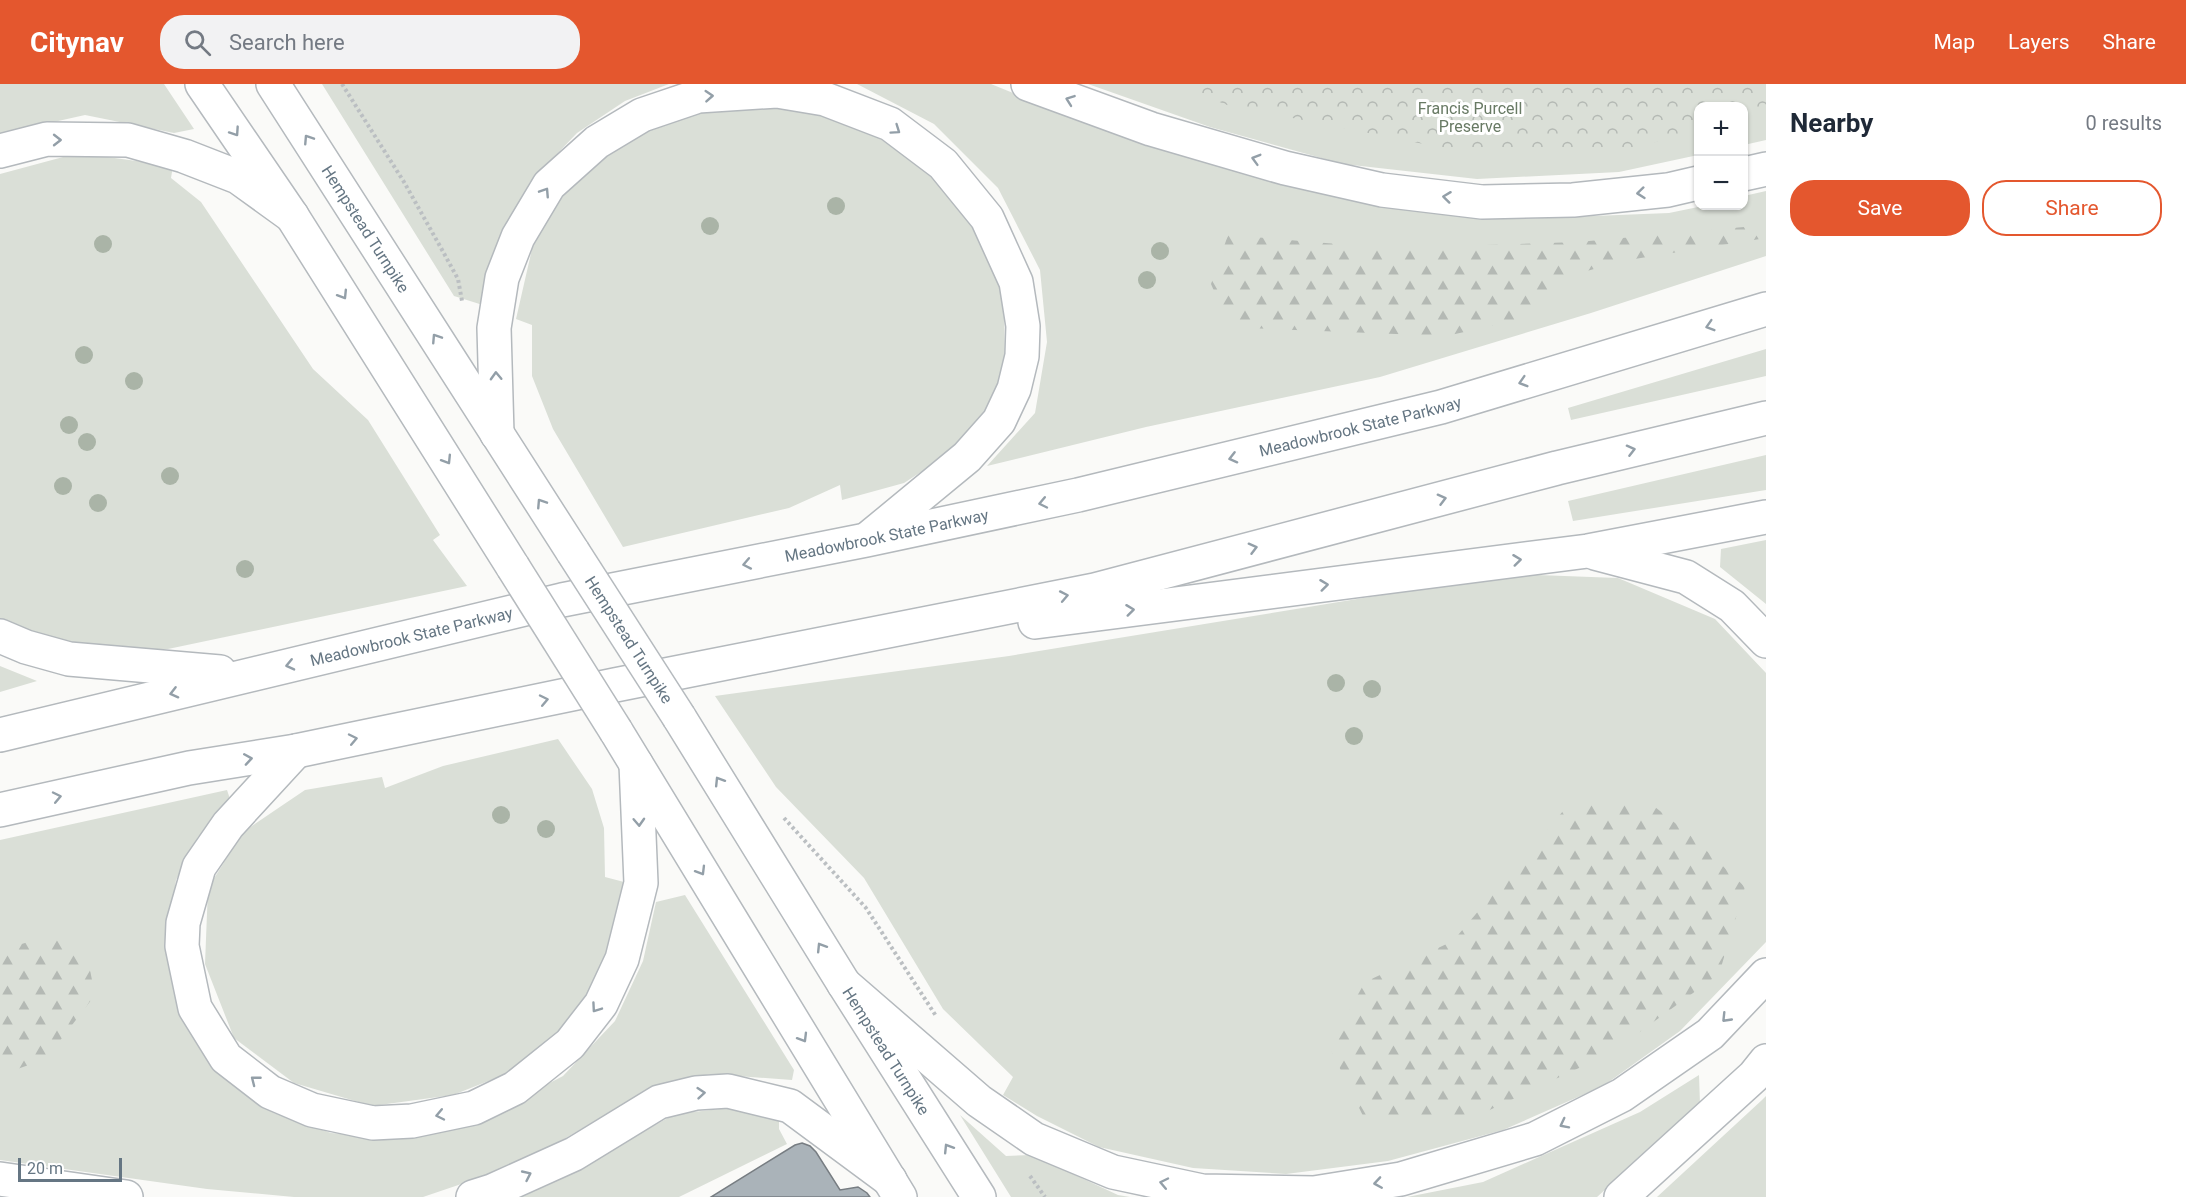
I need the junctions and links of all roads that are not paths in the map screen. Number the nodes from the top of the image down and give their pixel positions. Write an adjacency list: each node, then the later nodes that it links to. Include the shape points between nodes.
1 (202, 84): 8 (main road, one-way to 8)
2 (273, 84): 11 (main road, Hempstead Turnpike, one-way to 2)
3 (1028, 84): 7 (main road, one-way to 3, via 1573,200 1482,202 1382,190 1285,168 1151,129)
4 (0, 151): 8 (main road, one-way to 8, via 47,140 128,140 238,177)
5 (1766, 169): 6 (main road)
6 (1748, 173)
7 (1694, 184)
8 (292, 216): 21 (main road, one-way to 21, bridge)
9 (1766, 309): 13 (main road, Meadowbrook State Parkway, one-way to 13, via 1441,407 1078,495)
10 (1766, 418): 17 (main road, one-way to 10, via 1095,590 1557,468)
11 (497, 434): 13 (main road, one-way to 13, via 494,328 502,278 518,237 549,185 597,142 642,115 698,96 777,92 825,99 890,124 943,164 987,218 1016,282 1023,326 1022,356 1014,389 999,421 967,458); 24 (main road, Hempstead Turnpike, one-way to 11, bridge, via 679,717)
12 (1766, 517): 14 (main road)
13 (866, 540): 18 (main road, Meadowbrook State Parkway, one-way to 18, via 562,600)
14 (1588, 551): 16 (main road, via 1686,577 1732,606); 17 (main road, one-way to 14)
15 (0, 636): 18 (main road, via 69,659)
16 (1766, 641)
17 (739, 660): 20 (main road, one-way to 17)
18 (251, 674): 19 (main road, Meadowbrook State Parkway, one-way to 19)
19 (0, 735)
20 (296, 751): 21 (main road, one-way to 20, via 641,883 622,959 601,1004 570,1044 515,1088 474,1108 412,1121 373,1123 312,1110 270,1092 226,1058 195,1008 182,946 183,923 199,867 228,825); 22 (main road, one-way to 20, via 189,768)
21 (636, 764): 27 (main road, one-way to 27)
22 (0, 810)
23 (1766, 975): 24 (main road, one-way to 24, via 1710,1034 1622,1095 1535,1139 1401,1179 1314,1193 1202,1191 1113,1172 1034,1139 984,1106)
24 (843, 984): 30 (main road, Hempstead Turnpike, one-way to 24)
25 (1766, 1061): 31 (main road)
26 (0, 1179): 28 (main road)
27 (895, 1189): 29 (main road, one-way to 27, via 574,1154 659,1102 696,1093 728,1091 790,1106)
28 (126, 1197)
29 (473, 1197)
30 (979, 1197)
31 (1621, 1197)

